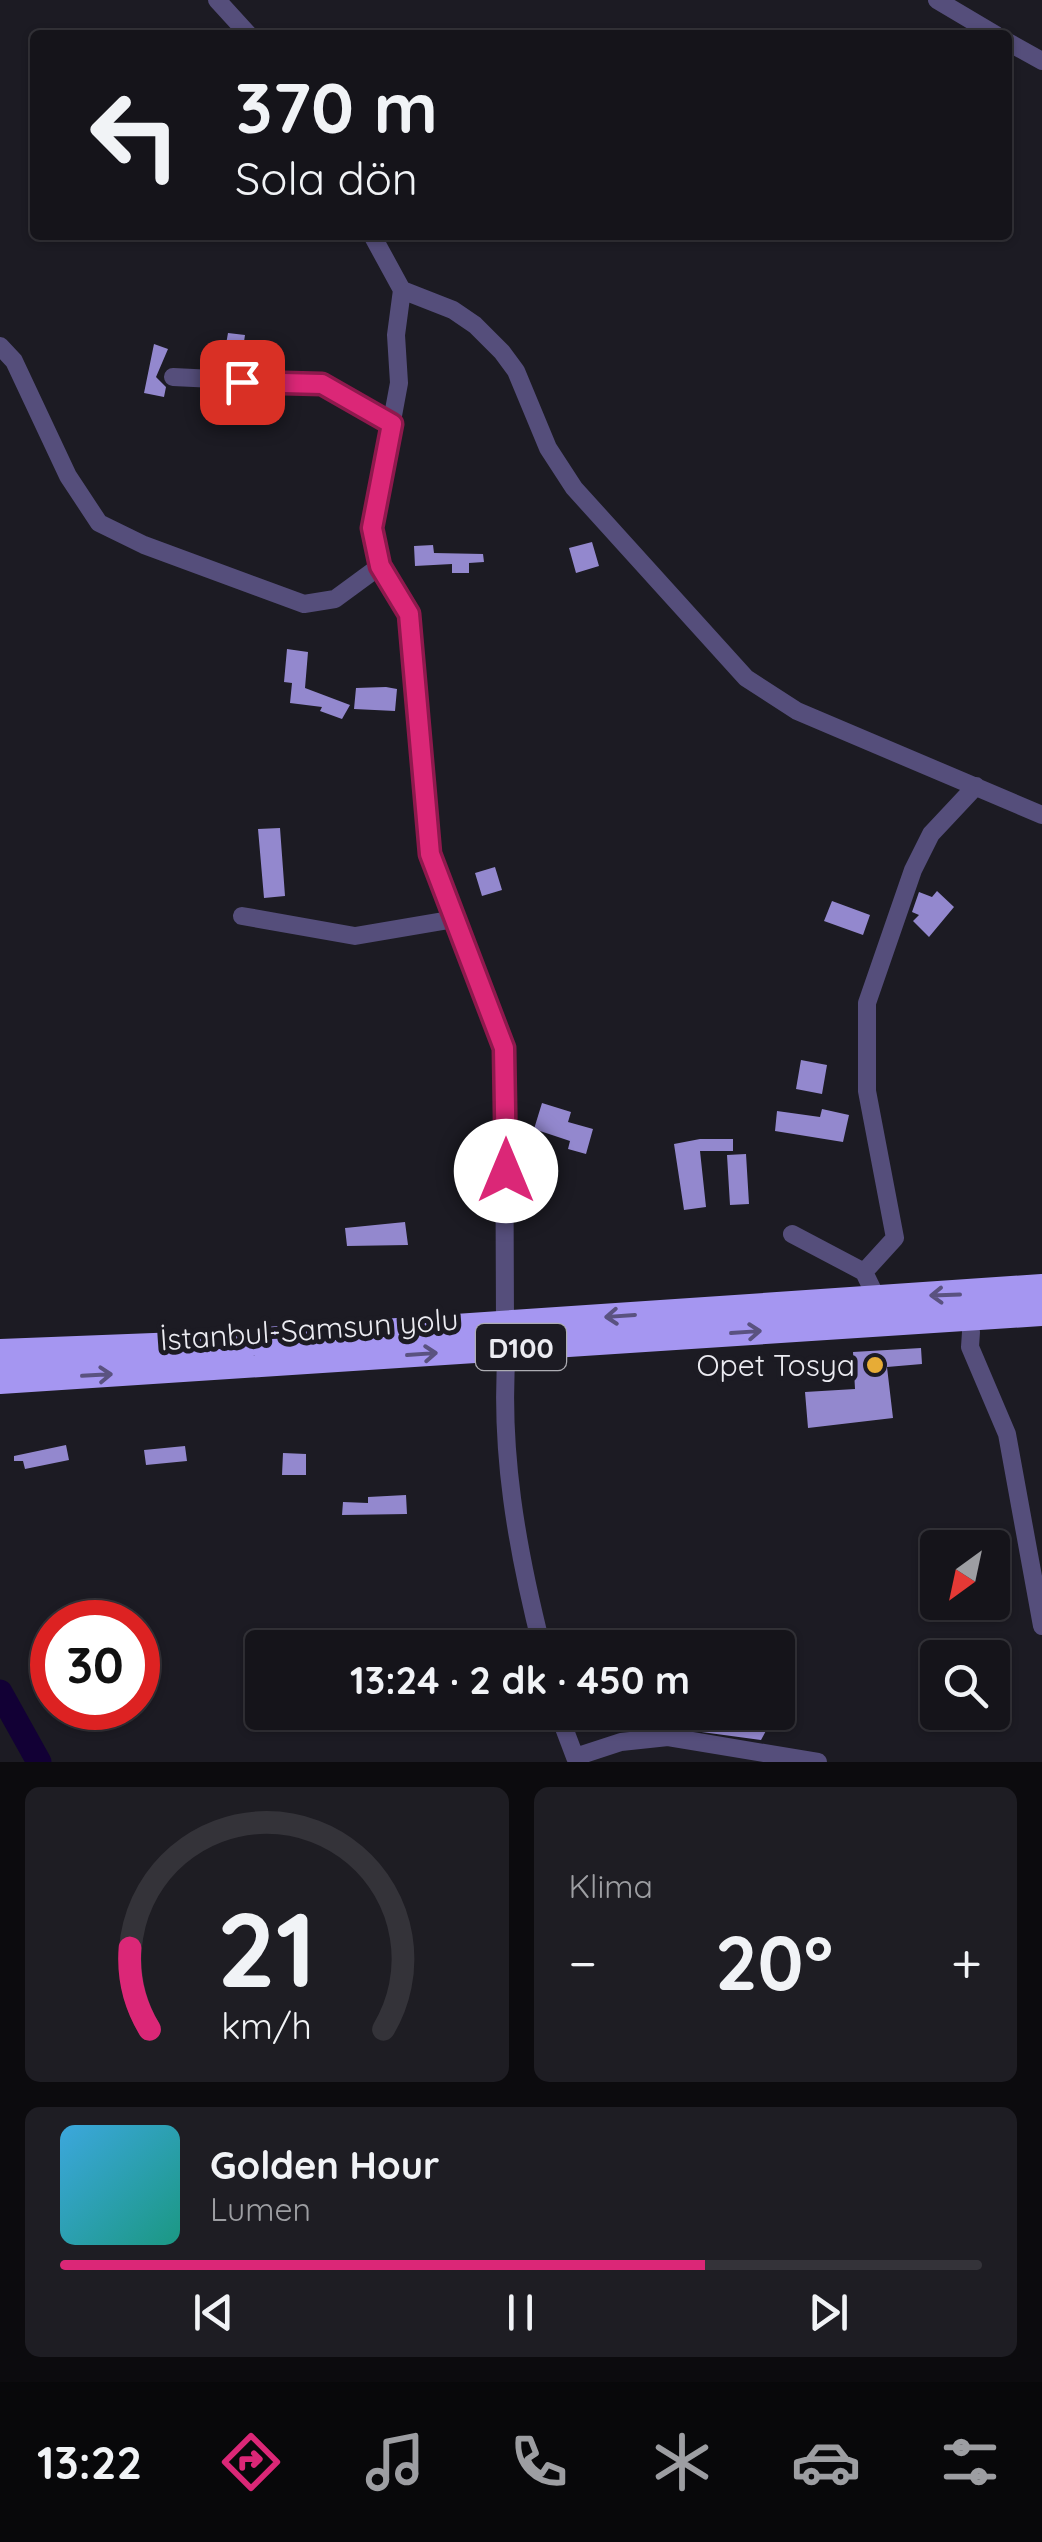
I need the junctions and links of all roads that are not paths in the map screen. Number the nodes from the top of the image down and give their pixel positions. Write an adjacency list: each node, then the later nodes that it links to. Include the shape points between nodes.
1 (217, 0): 3 (street)
2 (937, 0): 4 (street)
3 (244, 30)
4 (988, 30)
5 (1012, 44): 6 (street)
6 (1042, 62)
7 (375, 240): 8 (street)
8 (402, 290): 11 (street); 13 (street, via 476,324 502,352 548,448 590,510 746,678 798,711)
9 (0, 346): 12 (street, via 14,360 88,509 117,534 304,604 336,599)
10 (172, 377): 11 (street, via 322,384)
11 (392, 424): 12 (street, via 373,510)
12 (380, 566): 16 (street, via 409,614 430,854)
13 (976, 786): 14 (street); 18 (street, via 925,846 867,1004 867,1091 895,1238)
14 (1042, 815)
15 (242, 916): 16 (street, via 356,936)
16 (455, 919): 23 (street, via 504,1048)
17 (792, 1234): 18 (street)
18 (864, 1272): 20 (street)
19 (1042, 1288): 20 (highway, İstanbul-Samsun yolu / D100, one-way to 20)
20 (877, 1298): 23 (highway, İstanbul-Samsun yolu / D100, one-way to 23)
21 (1042, 1312): 23 (highway, İstanbul-Samsun yolu / D100, one-way to 21)
22 (971, 1332): 26 (street, via 970,1347 1007,1434)
23 (506, 1336): 24 (highway, İstanbul-Samsun yolu / D100); 25 (highway, İstanbul-Samsun yolu / D100, one-way to 23); 27 (street, via 514,1524)
24 (0, 1353)
25 (0, 1380)
26 (1042, 1626)
27 (538, 1630)
28 (562, 1730): 29 (street, via 575,1757 668,1737)
29 (818, 1762)

